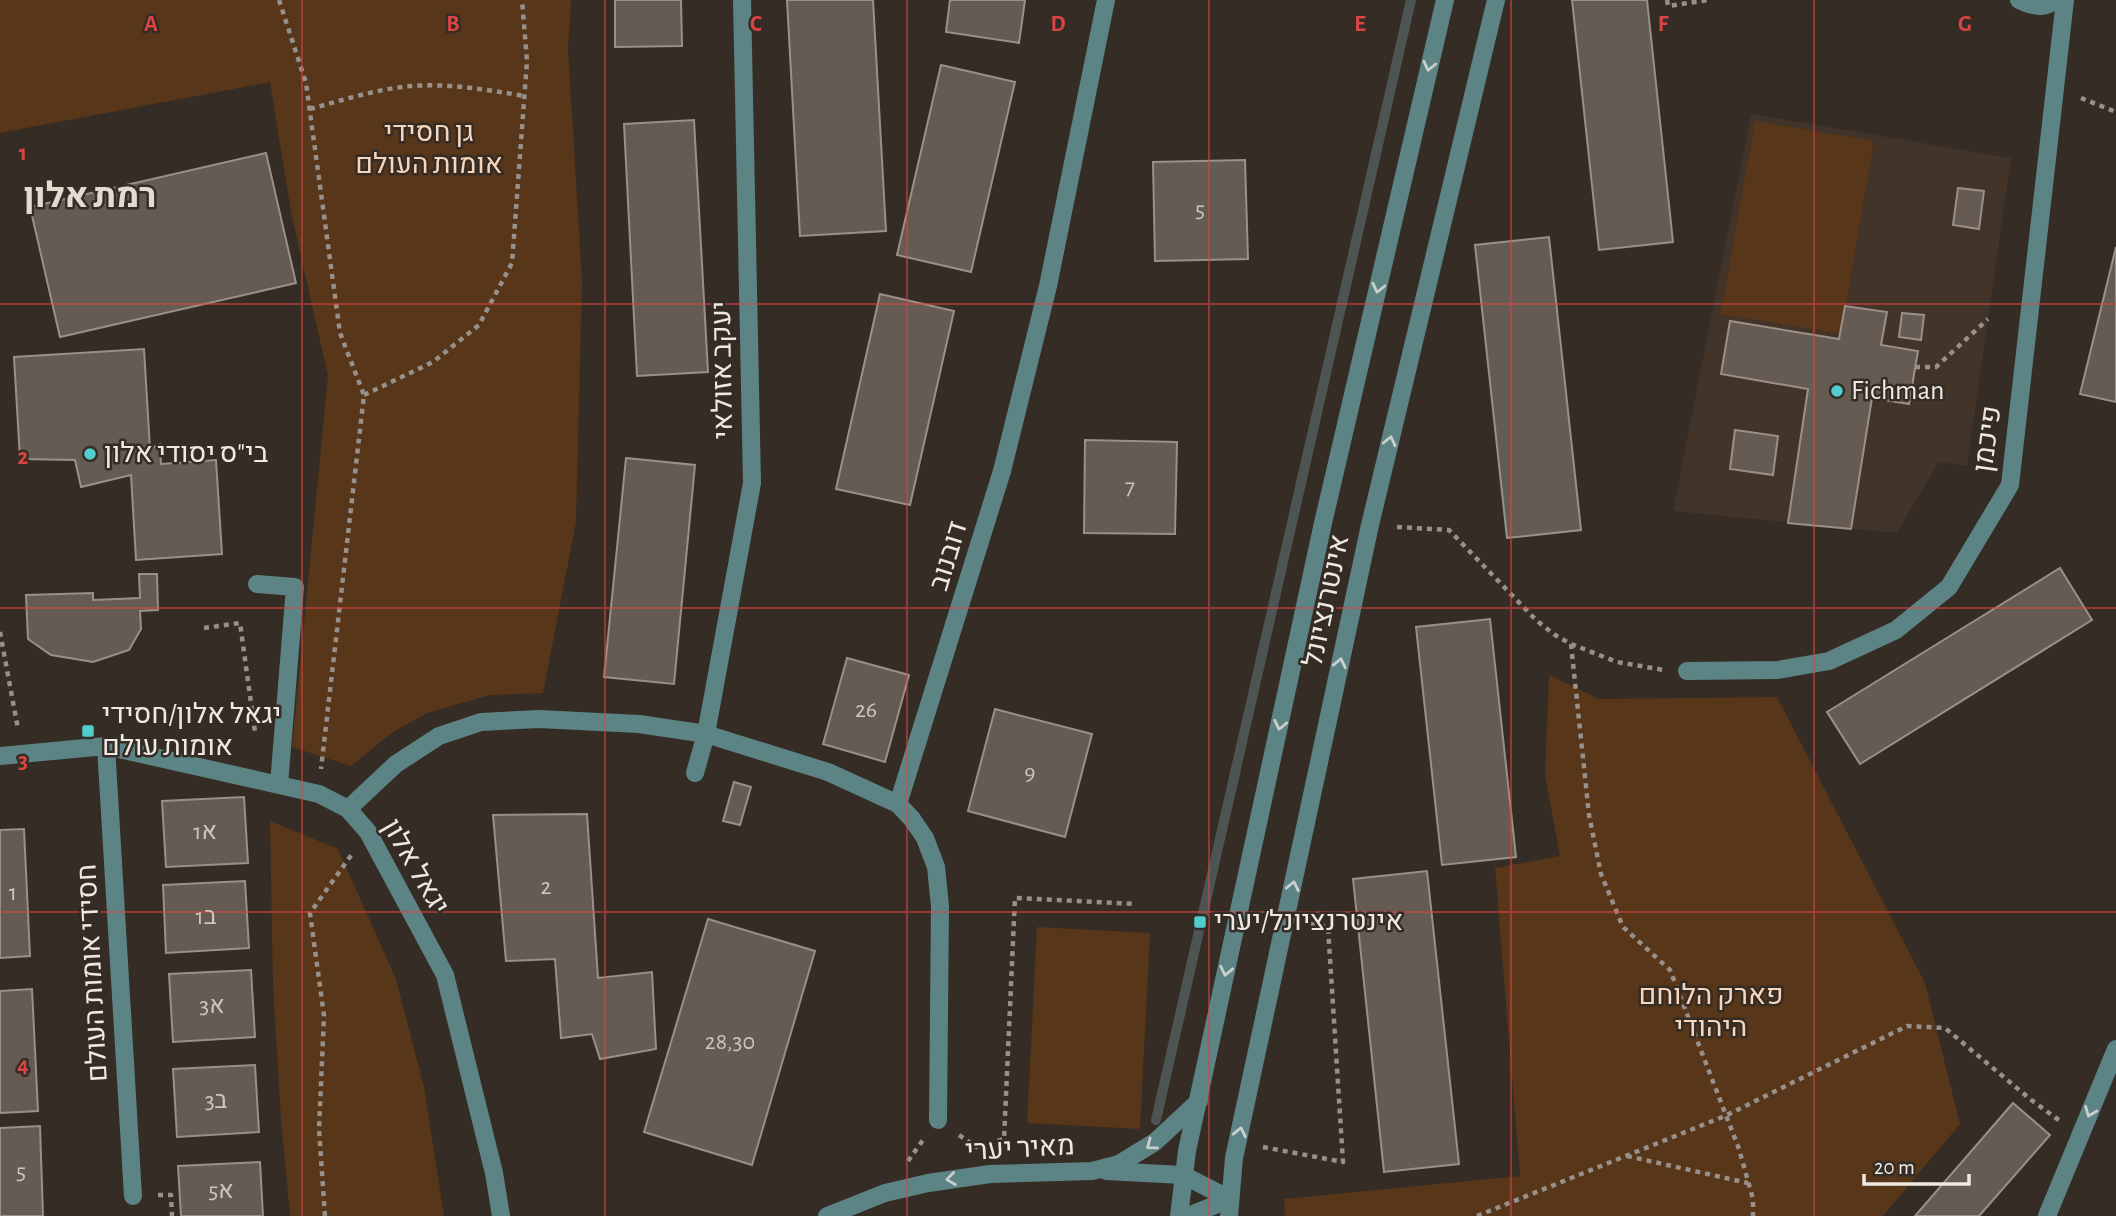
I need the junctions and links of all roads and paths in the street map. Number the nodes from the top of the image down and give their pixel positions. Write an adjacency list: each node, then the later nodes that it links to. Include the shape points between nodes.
1 (279, 0): 14 (path)
2 (522, 0): 13 (path)
3 (741, 0): 26 (street, יעקב אזולאי, via 752,483)
4 (1106, 0): 33 (street, דובנוב, via 1048,286 1002,471)
5 (1445, 0): 39 (street, אינטרנציונל, one-way to 39, via 1323,523)
6 (1496, 0): 19 (street, אינטרנציונל, one-way to 6)
7 (1667, 0): 8 (path, via 1668,6)
8 (1709, 0)
9 (2017, 0): 10 (street, via 2034,7)
10 (2055, 0)
11 (2065, 0): 12 (street, פיכמן)
12 (2055, 88): 15 (path); 25 (street, פיכמן, via 2010,485 1949,587 1896,630 1829,661 1777,670)
13 (525, 96): 14 (path, via 464,86 411,86); 18 (path, via 512,263 499,288 479,325 433,362)
14 (310, 109): 18 (path, via 341,333)
15 (2116, 112)
16 (1988, 319): 17 (path, via 1936,367)
17 (1915, 367)
18 (364, 395): 32 (path)
19 (1370, 525): 23 (path, via 1449,530 1537,621); 43 (street, אינטרנציונל, one-way to 19)
20 (257, 584): 31 (street, via 295,587)
21 (204, 628): 31 (path, via 240,623)
22 (0, 632): 28 (path)
23 (1571, 644): 24 (path, via 1617,662); 40 (path, via 1589,815 1601,874 1623,927 1670,970)
24 (1661, 670)
25 (1687, 671)
26 (706, 734): 30 (street, יעקב אזולאי); 33 (street, via 828,772); 34 (street, via 639,724 539,719 481,722 439,736 396,765)
27 (106, 746): 28 (street, יגאל אלון); 31 (street, יגאל אלון); 50 (street, חסידי אומות העולם)
28 (22, 754): 29 (street, יגאל אלון)
29 (0, 756)
30 (695, 773)
31 (270, 783): 32 (street, יגאל אלון)
32 (318, 794): 34 (street, יגאל אלון)
33 (898, 804): 41 (street, via 925,838 936,867 940,906)
34 (348, 809): 35 (street, יגאל אלון)
35 (368, 832): 52 (path, via 310,913 324,1016 319,1129); 53 (street, יגאל אלון, via 445,975)
36 (1135, 904): 44 (path, via 1015,898 1004,1139)
37 (1328, 927): 43 (path, via 1343,1162)
38 (2116, 1049): 42 (street, one-way to 42)
39 (1199, 1101): 46 (street, מאיר יערי, one-way to 46, via 1138,1154); 48 (street, אינטרנציונל)
40 (1725, 1116): 42 (path, via 1907,1026 1945,1028); 45 (path); 49 (path)
41 (938, 1120): 44 (path)
42 (2081, 1136): 59 (street)
43 (1238, 1142): 51 (street, אינטרנציונל)
44 (977, 1146): 47 (path)
45 (1626, 1156): 49 (path); 57 (path)
46 (1092, 1171): 47 (street, מאיר יערי); 48 (street)
47 (990, 1174): 54 (street, מאיר יערי, one-way to 54, via 886,1193)
48 (1183, 1175): 51 (street); 55 (street, אינטרנציונל)
49 (1748, 1183): 58 (path)
50 (132, 1196)
51 (1229, 1208): 56 (street)
52 (325, 1216)
53 (501, 1216)
54 (827, 1216)
55 (1179, 1216)
56 (1188, 1216)
57 (1477, 1216)
58 (1753, 1216)
59 (2047, 1216)

